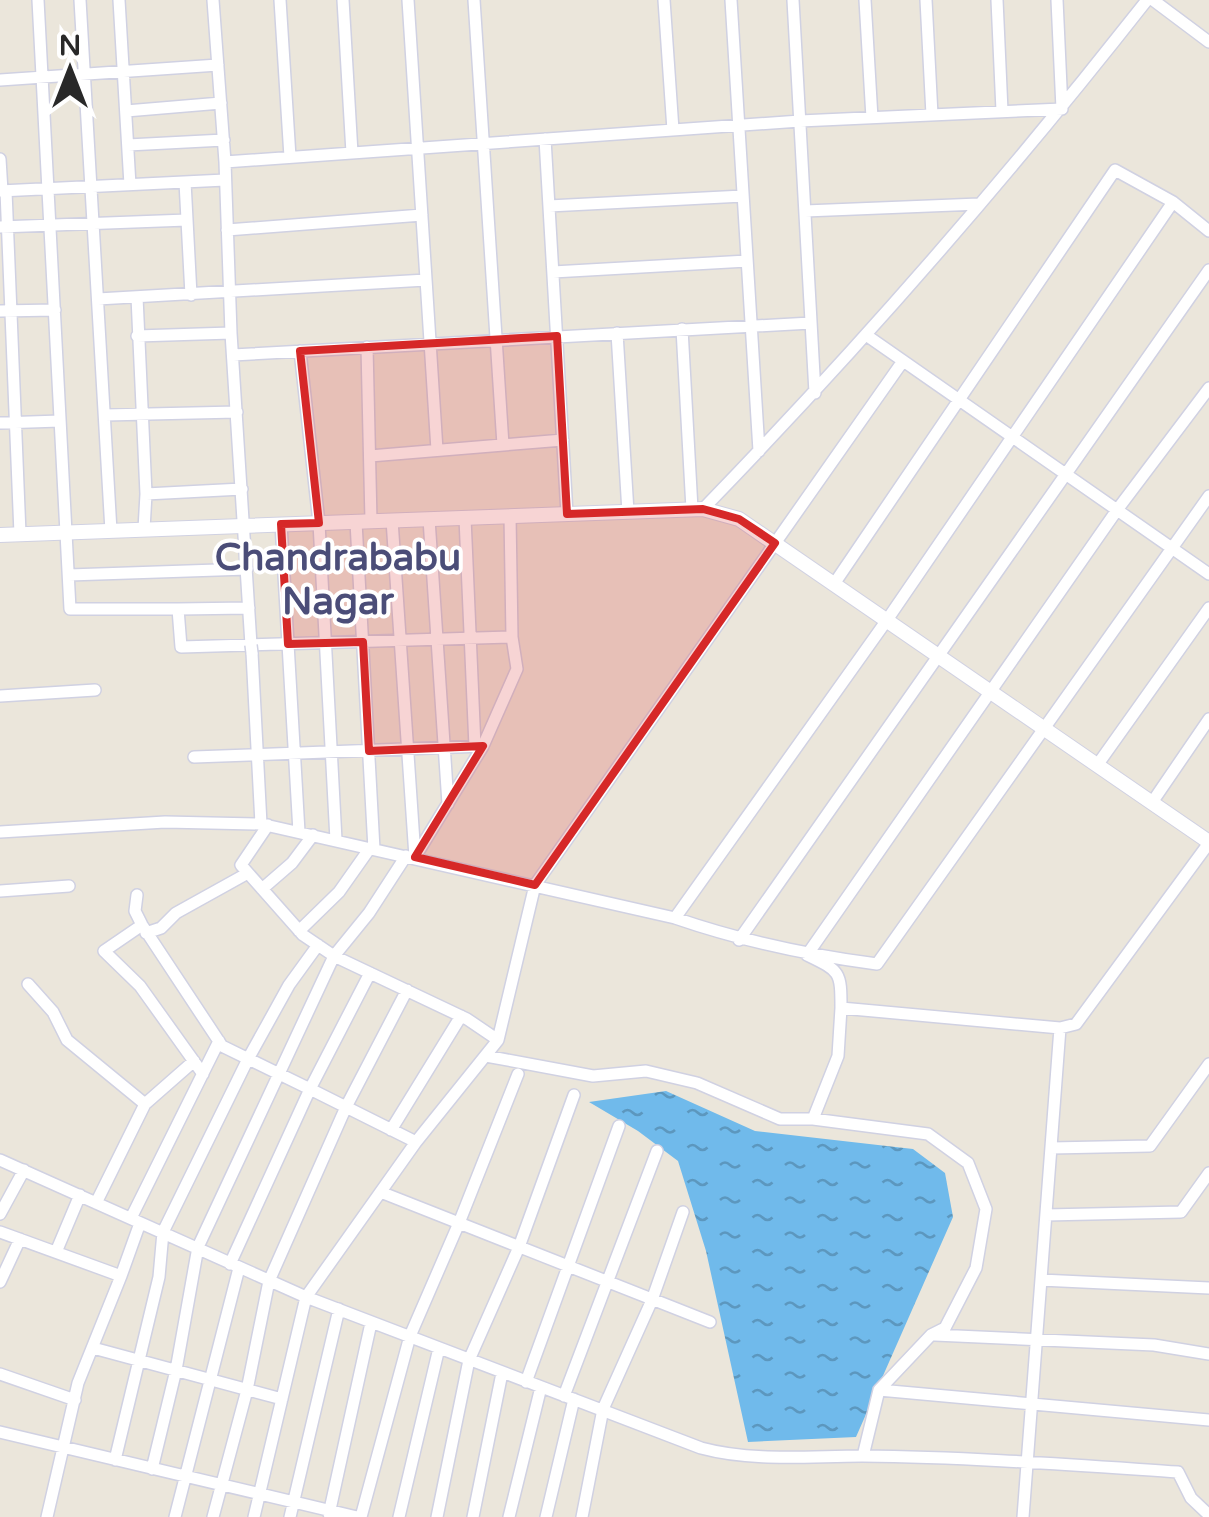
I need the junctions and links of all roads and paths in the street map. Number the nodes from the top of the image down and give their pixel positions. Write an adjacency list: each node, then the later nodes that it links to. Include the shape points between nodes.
1 (38, 0): 21 (street)
2 (80, 0): 20 (street)
3 (119, 0): 19 (street)
4 (213, 0): 18 (street)
5 (280, 0): 38 (street)
6 (343, 0): 37 (street)
7 (408, 0): 36 (street)
8 (474, 0): 34 (street)
9 (664, 0): 31 (street)
10 (731, 0): 30 (street)
11 (793, 0): 29 (street)
12 (865, 0): 28 (street)
13 (926, 0): 27 (street)
14 (997, 0): 26 (street)
15 (1057, 0): 24 (street)
16 (1150, 0): 17 (street); 24 (street)
17 (1209, 42)
18 (218, 65): 19 (street); 23 (street)
19 (123, 71): 20 (street); 25 (street)
20 (84, 74): 21 (street); 44 (street)
21 (42, 76): 22 (street); 45 (street)
22 (0, 80)
23 (221, 103): 25 (street); 33 (street)
24 (1062, 109): 26 (street); 49 (street)
25 (126, 111): 35 (street)
26 (1002, 112): 27 (street)
27 (932, 115): 28 (street)
28 (872, 118): 29 (street)
29 (800, 121): 30 (street); 51 (street)
30 (739, 126): 31 (street); 47 (street)
31 (674, 130): 32 (street)
32 (545, 139): 34 (street); 50 (street)
33 (224, 140): 35 (street); 40 (street)
34 (483, 144): 36 (street); 77 (street)
35 (128, 145): 43 (street)
36 (418, 148): 37 (street); 52 (street)
37 (352, 153): 38 (street)
38 (290, 157): 40 (street)
39 (0, 159): 46 (street)
40 (226, 162): 41 (street)
41 (225, 180): 42 (street); 57 (street)
42 (185, 182): 43 (street); 53 (street)
43 (130, 185): 44 (street)
44 (92, 186): 45 (street); 54 (street)
45 (48, 188): 46 (street); 55 (street)
46 (3, 191): 56 (street)
47 (743, 196): 50 (street); 59 (street)
48 (1174, 202): 58 (street); 85 (street, via 1115,170); 92 (street)
49 (979, 204): 51 (street); 74 (street)
50 (549, 206): 61 (street)
51 (805, 212): 69 (street)
52 (422, 215): 57 (street); 62 (street)
53 (187, 220): 54 (street); 64 (street)
54 (94, 224): 55 (street); 66 (street)
55 (50, 225): 56 (street); 67 (street)
56 (3, 227): 68 (street)
57 (227, 230): 63 (street)
58 (1209, 231)
59 (747, 261): 61 (street); 70 (street)
60 (1209, 270): 98 (street)
61 (553, 272): 76 (street)
62 (426, 280): 63 (street); 78 (street)
63 (229, 294): 64 (street); 73 (street)
64 (191, 295): 65 (street)
65 (137, 297): 66 (street); 75 (street)
66 (98, 299): 88 (street)
67 (54, 310): 68 (street); 89 (street)
68 (5, 311): 90 (street)
69 (812, 323): 70 (street); 84 (street)
70 (752, 326): 71 (street); 96 (street)
71 (682, 329): 72 (street); 102 (street)
72 (617, 333): 76 (street); 104 (street)
73 (230, 334): 75 (street); 81 (street)
74 (866, 335): 82 (street); 84 (street)
75 (137, 336): 87 (street)
76 (557, 336): 77 (street); 93 (street)
77 (496, 340): 78 (street); 94 (street)
78 (430, 344): 79 (street); 95 (street)
79 (368, 347): 80 (street); 97 (street)
80 (300, 351): 81 (street); 111 (street)
81 (233, 355): 86 (street)
82 (903, 361): 85 (street); 119 (street)
83 (1209, 388): 103 (street)
84 (816, 393): 96 (street)
85 (959, 400): 92 (street); 124 (street)
86 (237, 412): 87 (street); 99 (street)
87 (140, 414): 88 (street); 100 (street)
88 (105, 416): 115 (street)
89 (60, 420): 90 (street); 116 (street)
90 (14, 422): 91 (street); 117 (street)
91 (0, 423)
92 (1012, 437): 98 (street); 128 (street)
93 (563, 440): 94 (street); 105 (street)
94 (503, 445): 95 (street)
95 (437, 450): 97 (street)
96 (759, 451): 102 (street)
97 (370, 456): 110 (street)
98 (1065, 474): 103 (street); 136 (street)
99 (242, 490): 100 (street); 113 (street)
100 (146, 494): 114 (street)
101 (1209, 496): 120 (street)
102 (698, 509): 104 (street); 119 (street, via 739,519)
103 (1117, 510): 120 (street); 138 (street)
104 (628, 512): 105 (street)
105 (567, 514): 106 (street)
106 (510, 516): 107 (street); 129 (street)
107 (466, 518): 108 (street); 130 (street)
108 (429, 519): 109 (street); 131 (street)
109 (392, 520): 110 (street); 132 (street)
110 (364, 521): 111 (street); 133 (street)
111 (319, 523): 112 (street); 134 (street)
112 (281, 524): 113 (street); 135 (street)
113 (244, 526): 114 (street); 121 (street)
114 (144, 530): 115 (street)
115 (111, 531): 116 (street)
116 (66, 532): 117 (street); 123 (street)
117 (20, 534): 118 (street)
118 (0, 535)
119 (775, 543): 124 (street); 162 (street)
120 (1172, 549): 122 (street); 141 (street)
121 (247, 569): 123 (street); 125 (street)
122 (1209, 574)
123 (68, 576): 127 (street, via 70,609)
124 (834, 584): 128 (street)
125 (250, 608): 127 (street); 148 (street)
126 (1209, 608): 150 (street)
127 (178, 609): 135 (street, via 181,648)
128 (886, 620): 136 (street); 167 (street)
129 (512, 637): 130 (street); 142 (street, via 517,669)
130 (470, 638): 131 (street); 142 (street)
131 (437, 639): 132 (street); 143 (street)
132 (400, 640): 133 (street); 144 (street)
133 (363, 642): 134 (street); 145 (street)
134 (326, 643): 135 (street); 146 (street)
135 (288, 644): 147 (street)
136 (937, 654): 138 (street); 170 (street)
137 (94, 690): 139 (street)
138 (990, 690): 141 (street); 172 (street)
139 (0, 696)
140 (1209, 719): 151 (street)
141 (1046, 729): 150 (street); 172 (street, via 876,964)
142 (479, 746): 143 (street); 152 (street)
143 (444, 748): 144 (street); 152 (street)
144 (408, 750): 145 (street); 160 (street)
145 (369, 751): 146 (street); 159 (street)
146 (332, 753): 147 (street); 157 (street)
147 (294, 754): 148 (street); 155 (street)
148 (258, 756): 149 (street); 153 (street)
149 (194, 757)
150 (1098, 764): 151 (street)
151 (1153, 801): 158 (street)
152 (448, 804): 160 (street)
153 (265, 824): 154 (street, via 164,822); 155 (street); 161 (street, via 241,865)
154 (0, 832)
155 (299, 832): 156 (street)
156 (313, 835): 157 (street); 164 (street)
157 (336, 840): 159 (street)
158 (1209, 842): 179 (street, via 1076,1024)
159 (372, 848): 160 (street); 169 (street)
160 (410, 856): 162 (street); 173 (street)
161 (248, 873): 164 (street); 168 (street, via 161,928)
162 (535, 885): 167 (street); 180 (street)
163 (68, 886): 165 (street)
164 (262, 889): 169 (street)
165 (0, 890)
166 (137, 894): 168 (street, via 135,911)
167 (675, 918): 170 (street)
168 (144, 929): 181 (street); 184 (street, via 104,952 140,986)
169 (298, 930): 171 (street)
170 (739, 940): 172 (street)
171 (318, 945): 173 (street); 183 (street)
172 (807, 954): 177 (street, via 841,978)
173 (334, 956): 174 (street); 187 (street)
174 (370, 973): 176 (street); 189 (street)
175 (28, 984): 191 (street, via 67,1040)
176 (407, 990): 178 (street); 192 (street)
177 (841, 1008): 179 (street); 193 (street, via 838,1056)
178 (461, 1016): 180 (street); 195 (street)
179 (1060, 1028): 197 (street)
180 (498, 1040): 182 (street)
181 (219, 1042): 183 (street); 186 (street)
182 (486, 1056): 193 (street, via 593,1076 646,1071 697,1083 780,1119); 196 (street)
183 (248, 1058): 187 (street); 211 (street)
184 (194, 1061): 186 (street); 191 (street)
185 (1209, 1064): 197 (street, via 1150,1146)
186 (204, 1074): 208 (street)
187 (280, 1074): 189 (street); 214 (street)
188 (518, 1074): 209 (street)
189 (310, 1089): 192 (street); 216 (street)
190 (574, 1095): 213 (street)
191 (146, 1104): 204 (street)
192 (346, 1107): 195 (street); 219 (street)
193 (812, 1120): 229 (street, via 928,1134 968,1163 986,1209 976,1268 945,1328)
194 (619, 1126): 217 (street)
195 (391, 1130): 196 (street)
196 (416, 1142): 202 (street)
197 (1051, 1148): 207 (street)
198 (657, 1151): 222 (street)
199 (0, 1160): 200 (street)
200 (24, 1170): 203 (street); 206 (street)
201 (1209, 1173): 207 (street, via 1182,1212)
202 (383, 1193): 209 (street); 224 (street)
203 (80, 1196): 204 (street); 215 (street)
204 (96, 1203): 208 (street)
205 (683, 1212): 225 (street)
206 (0, 1214)
207 (1046, 1215): 220 (street)
208 (136, 1221): 211 (street); 218 (street)
209 (459, 1224): 213 (street); 230 (street)
210 (0, 1232): 212 (street)
211 (163, 1232): 214 (street); 236 (street)
212 (20, 1239): 215 (street); 221 (street)
213 (518, 1247): 217 (street); 235 (street)
214 (198, 1248): 216 (street); 237 (street)
215 (56, 1252): 218 (street)
216 (235, 1266): 219 (street); 240 (street)
217 (567, 1266): 222 (street); 241 (street)
218 (121, 1276): 232 (street)
219 (269, 1280): 224 (street); 243 (street)
220 (1041, 1280): 223 (street); 231 (street)
221 (0, 1282)
222 (609, 1282): 225 (street); 245 (street)
223 (1209, 1288)
224 (306, 1298): 226 (street); 247 (street)
225 (652, 1300): 227 (street); 249 (street)
226 (339, 1309): 228 (street); 260 (street)
227 (710, 1322)
228 (371, 1323): 230 (street); 261 (street)
229 (931, 1335): 231 (street); 244 (street)
230 (410, 1336): 233 (street); 268 (street)
231 (1036, 1338): 234 (street); 248 (street)
232 (93, 1348): 236 (street); 246 (street)
233 (439, 1348): 235 (street); 269 (street)
234 (1209, 1354)
235 (469, 1360): 238 (street); 270 (street)
236 (141, 1361): 237 (street); 254 (street)
237 (176, 1370): 240 (street); 256 (street)
238 (502, 1374): 241 (street); 271 (street)
239 (1, 1378): 246 (street)
240 (212, 1380): 243 (street); 257 (street)
241 (526, 1382): 242 (street)
242 (541, 1387): 245 (street); 272 (street)
243 (247, 1390): 247 (street); 258 (street)
244 (878, 1390): 248 (street); 253 (street)
245 (569, 1398): 249 (street); 273 (street)
246 (75, 1400): 252 (street)
247 (282, 1400): 259 (street)
248 (1030, 1403): 250 (street); 255 (street)
249 (603, 1409): 253 (street, via 718,1452); 274 (street)
250 (1209, 1420)
251 (0, 1432): 252 (street)
252 (65, 1448): 254 (street); 263 (street)
253 (863, 1456): 255 (street)
254 (115, 1460): 256 (street)
255 (1027, 1462): 262 (street, via 1178,1472); 275 (street)
256 (152, 1469): 257 (street)
257 (188, 1477): 258 (street); 264 (street)
258 (222, 1486): 259 (street); 265 (street)
259 (260, 1495): 260 (street); 266 (street)
260 (293, 1503): 261 (street); 267 (street)
261 (330, 1514): 268 (street)
262 (1209, 1515)
263 (47, 1517)
264 (175, 1517)
265 (213, 1517)
266 (254, 1517)
267 (290, 1517)
268 (359, 1517)
269 (399, 1517)
270 (437, 1517)
271 (472, 1517)
272 (509, 1517)
273 (546, 1517)
274 (582, 1517)
275 (1022, 1517)

